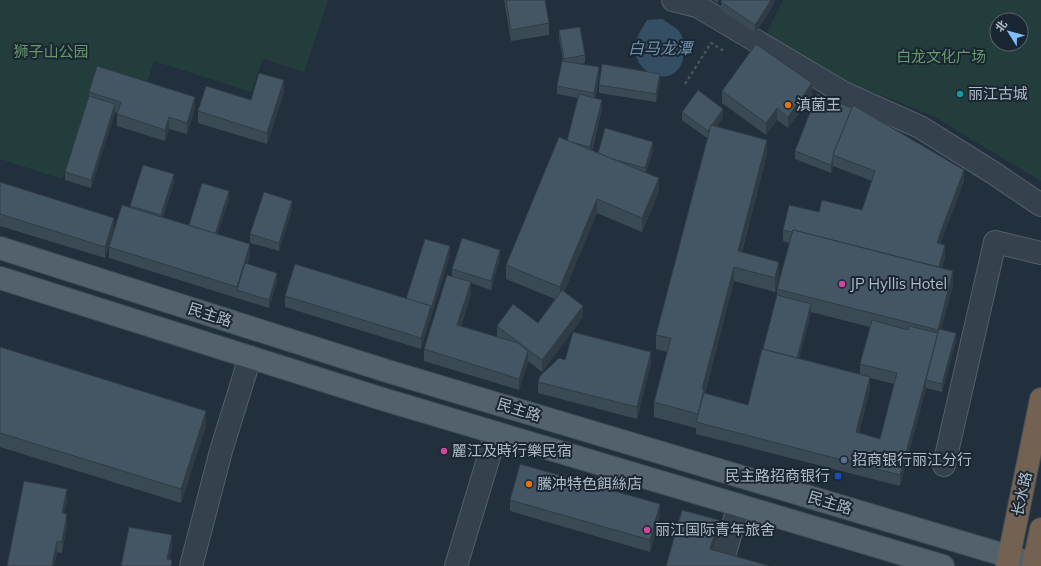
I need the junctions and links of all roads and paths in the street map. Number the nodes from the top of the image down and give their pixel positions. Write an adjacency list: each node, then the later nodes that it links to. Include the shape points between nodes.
1 (673, 0): 2 (street, via 697,6)
2 (735, 29): 3 (path, via 722,50 711,43); 4 (street, via 844,93 920,127)
3 (685, 84)
4 (1041, 205)
5 (0, 248): 14 (main road, 民主路, via 387,371)
6 (1041, 253): 11 (street, via 995,242)
7 (0, 278): 8 (main road, 民主路)
8 (250, 357): 10 (main road, 民主路); 16 (street, via 221,451)
9 (1041, 399): 14 (highway, 长水路)
10 (496, 433): 12 (main road, 民主路); 17 (street)
11 (944, 465)
12 (739, 505): 18 (street); 19 (main road, 民主路)
13 (1041, 529): 15 (highway, 长水路)
14 (1008, 561): 15 (main road, 民主路)
15 (1036, 565)
16 (191, 566)
17 (456, 566)
18 (721, 566)
19 (943, 566)

